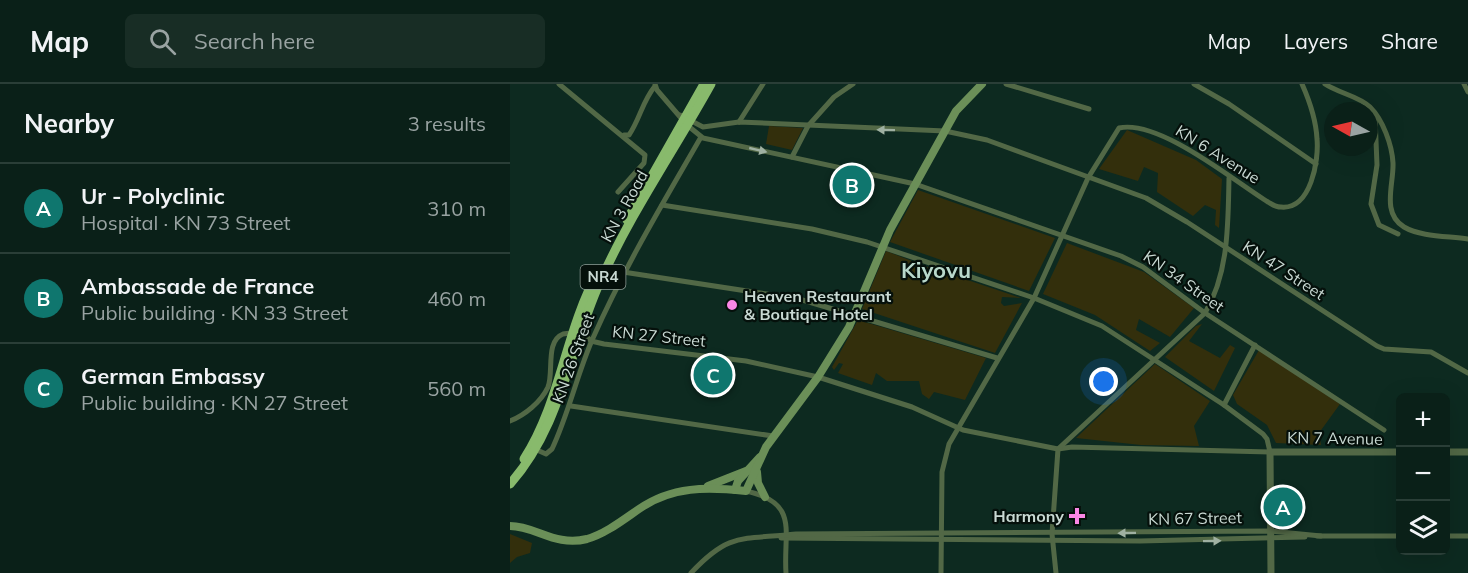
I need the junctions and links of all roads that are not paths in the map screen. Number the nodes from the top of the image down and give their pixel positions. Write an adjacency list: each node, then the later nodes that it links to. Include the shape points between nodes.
1 (559, 84): 21 (street)
2 (704, 84): 17 (highway, KN 3 Road / NR4)
3 (711, 84): 17 (highway, KN 3 Road / NR4)
4 (763, 84): 18 (street)
5 (853, 84): 19 (street, via 834,97)
6 (982, 84): 20 (main road, via 963,101)
7 (1006, 84): 15 (street)
8 (1194, 84): 25 (street)
9 (1302, 84): 25 (street, KN 6 Avenue, via 1316,126)
10 (1325, 84): 14 (street)
11 (1464, 84): 13 (street)
12 (655, 85): 17 (street); 21 (street, via 641,106 634,128)
13 (1468, 92)
14 (1360, 102)
15 (1089, 109)
16 (1378, 119): 33 (street, via 1392,149 1393,216 1411,230)
17 (685, 120): 18 (street, KN 47 Street, via 707,127); 22 (street); 40 (highway, KN 3 Road / NR4, via 604,273); 41 (highway, KN 3 Road / NR4, via 596,277)
18 (740, 122): 19 (street, KN 47 Street)
19 (808, 126): 20 (street, KN 47 Street, one-way to 19); 24 (street)
20 (945, 131): 26 (street, KN 47 Street, via 987,140); 28 (main road)
21 (624, 135): 29 (street, via 646,159)
22 (701, 137): 24 (street, KN 34 Street, one-way to 24); 30 (street, KN 26 Street)
23 (1376, 156): 31 (street, via 1371,204 1379,225)
24 (792, 157): 28 (street, KN 34 Street)
25 (1316, 164): 27 (street, KN 6 Avenue, via 1305,193 1294,205 1281,207 1268,202)
26 (1088, 178): 27 (street, KN 6 Avenue, via 1119,128 1127,126 1175,143); 32 (street, KN 6 Avenue); 35 (street, KN 47 Street, via 1146,198)
27 (1229, 178): 35 (street)
28 (915, 184): 32 (street, KN 34 Street); 34 (main road)
29 (618, 192)
30 (662, 205): 34 (street); 36 (street, KN 26 Street)
31 (1398, 234)
32 (1062, 237): 37 (street, KN 6 Avenue); 38 (street, KN 34 Street, via 1143,267)
33 (1468, 239)
34 (882, 246): 37 (street); 39 (main road)
35 (1226, 248): 38 (street, via 1218,287); 46 (street, KN 47 Street, via 1377,346 1431,352)
36 (623, 272): 39 (street, via 775,294); 42 (street, KN 26 Street)
37 (1034, 298): 44 (street, KN 6 Avenue); 45 (street, via 1102,326)
38 (1205, 313): 43 (street, KN 34 Street); 45 (street)
39 (855, 315): 44 (street); 47 (main road)
40 (582, 332): 41 (street); 42 (street, KN 27 Street); 55 (highway, KN 3 Road / NR4)
41 (572, 334): 50 (street, via 563,334 554,344 549,385 543,395); 63 (highway, KN 3 Road / NR4, via 545,417)
42 (591, 341): 47 (street, KN 27 Street, via 746,361); 49 (street, KN 26 Street)
43 (1255, 345): 48 (street); 52 (street, KN 34 Street)
44 (996, 358): 51 (street, KN 6 Avenue)
45 (1155, 360): 48 (street); 54 (street)
46 (1468, 373)
47 (818, 377): 51 (street, KN 27 Street, via 912,407); 53 (main road)
48 (1224, 405): 56 (street, via 1268,439)
49 (571, 406): 53 (street); 55 (street, KN 26 Street, via 549,452)
50 (510, 421)
51 (959, 428): 54 (street, KN 27 Street); 76 (street, KN 6 Avenue, via 944,461)
52 (1384, 430)
53 (773, 436): 60 (main road)
54 (1058, 449): 56 (street, KN 27 Street); 70 (street)
55 (537, 450): 63 (highway, KN 3 Road / NR4)
56 (1270, 452): 57 (street, KN 7 Avenue); 69 (street)
57 (1396, 452)
58 (1450, 452): 59 (street)
59 (1468, 452)
60 (762, 454): 61 (main road); 62 (main road)
61 (758, 468): 66 (main road); 67 (main road, via 758,483)
62 (746, 471): 64 (main road); 65 (main road)
63 (512, 479)
64 (702, 488): 65 (main road); 68 (main road, via 656,498 586,539 564,541)
65 (735, 490): 66 (main road)
66 (746, 491): 67 (street)
67 (765, 497): 75 (street, via 786,516)
68 (512, 524)
69 (1270, 531): 70 (street, KN 67 Street, one-way to 70); 71 (street, KN 67 Street); 77 (street)
70 (1052, 534): 76 (street, KN 67 Street); 78 (street)
71 (1321, 536): 72 (street); 77 (street, KN 67 Street)
72 (1396, 536)
73 (1450, 536): 74 (street)
74 (1468, 536)
75 (786, 537): 76 (street, KN 67 Street); 79 (street, KN 67 Street, via 730,540 713,550); 80 (street)
76 (940, 537): 78 (street, KN 67 Street); 81 (street, KN 6 Avenue)
77 (1270, 540): 78 (street, KN 67 Street, one-way to 77); 83 (street)
78 (1052, 541): 82 (street)
79 (691, 573)
80 (786, 573)
81 (941, 573)
82 (1056, 573)
83 (1271, 573)

